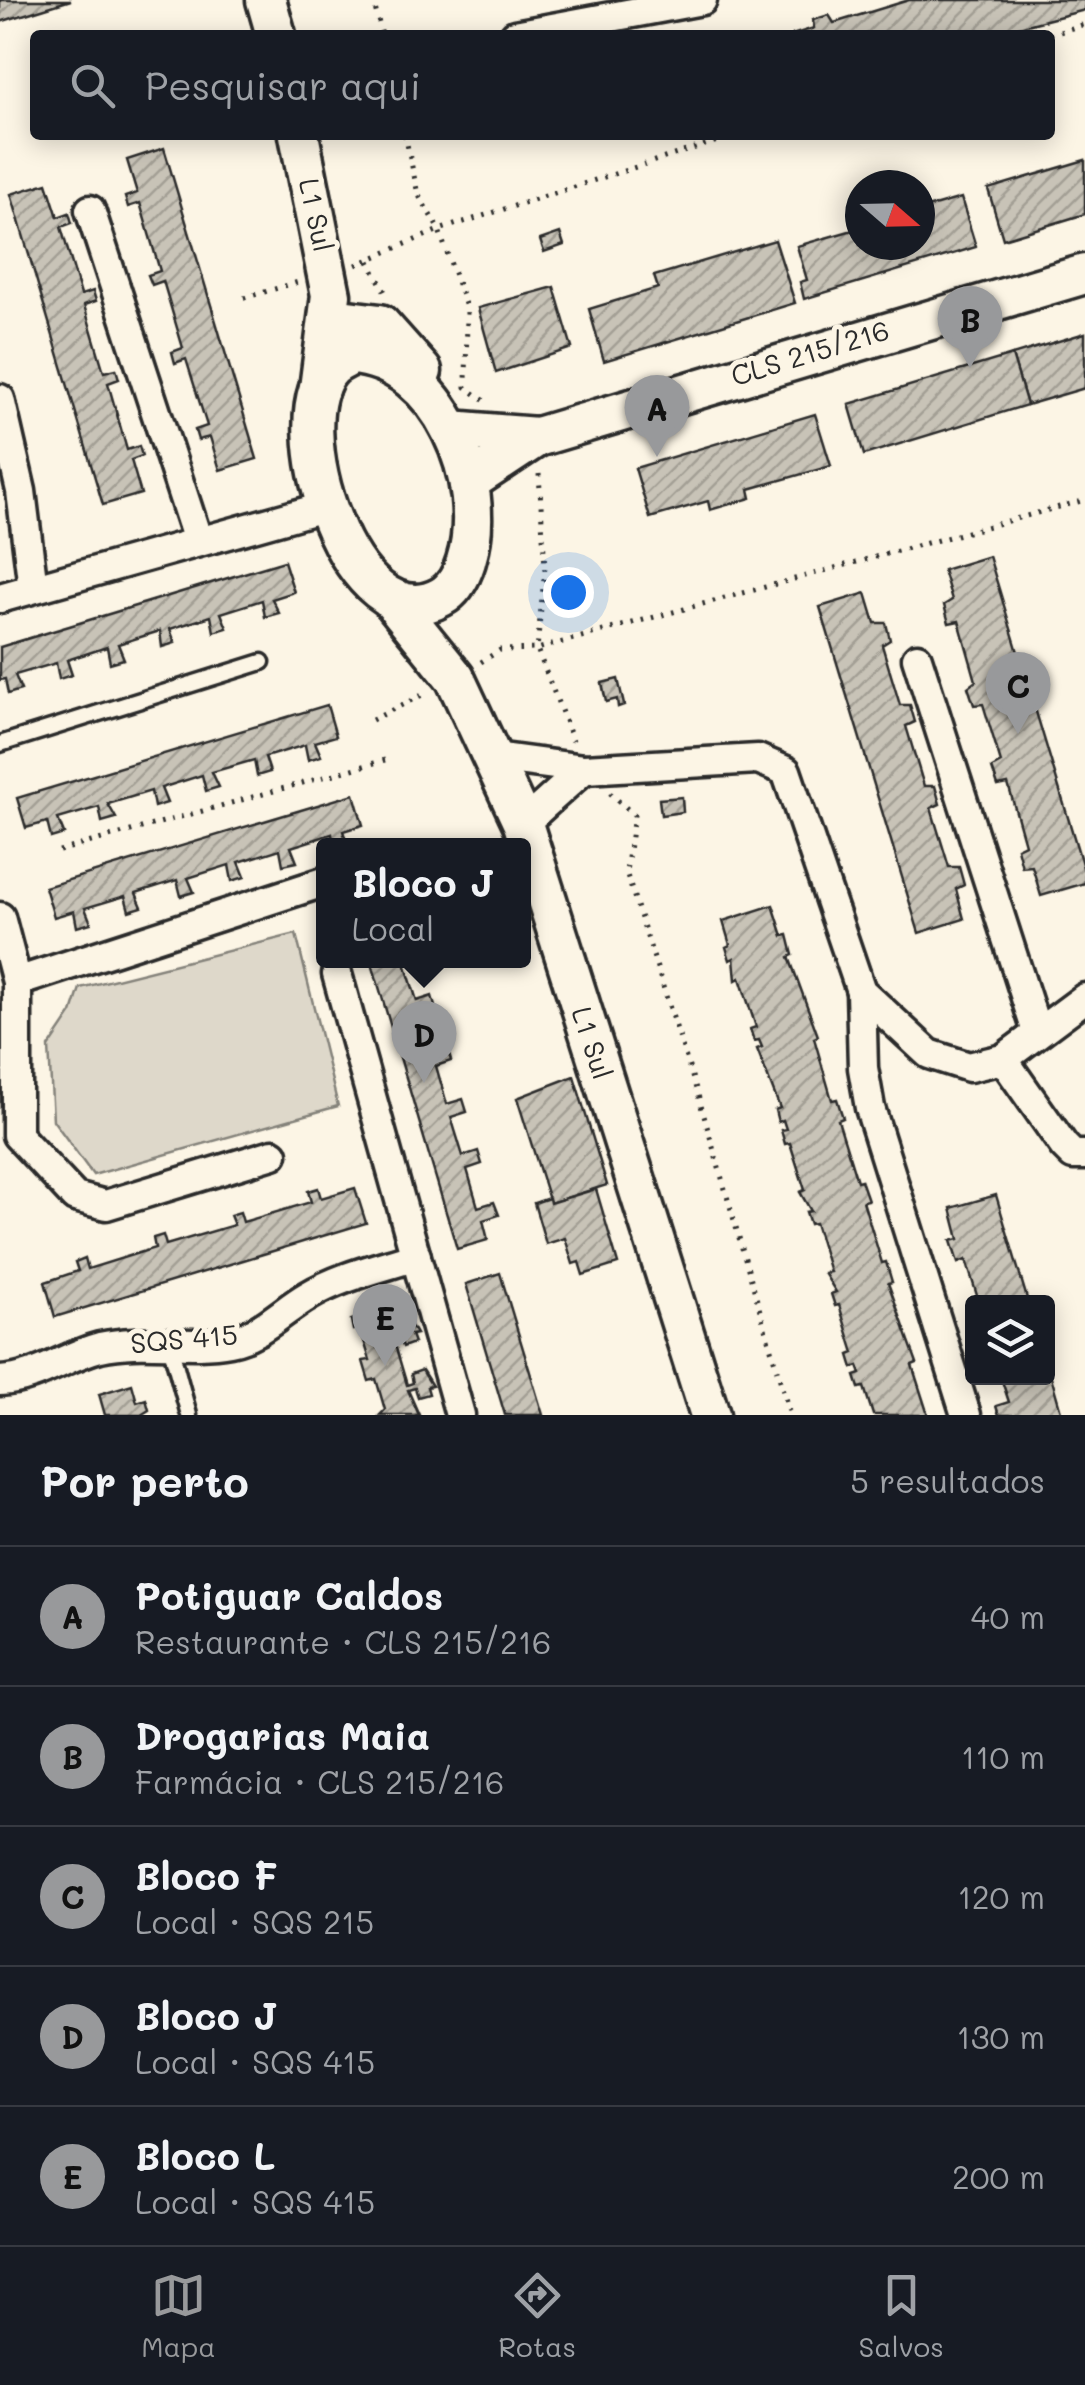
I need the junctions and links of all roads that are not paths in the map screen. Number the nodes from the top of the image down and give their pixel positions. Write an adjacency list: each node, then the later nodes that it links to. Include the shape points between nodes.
1 (266, 0): 5 (street)
2 (540, 0): 4 (street)
3 (702, 0): 4 (street)
4 (549, 28): 6 (street)
5 (275, 30)
6 (539, 30)
7 (300, 140): 10 (street, L1 Sul)
8 (90, 210): 18 (street)
9 (1085, 274): 15 (street, CLS 215/216)
10 (339, 308): 11 (street, L1 Sul); 12 (street, L1 Sul); 14 (street, via 380,324)
11 (372, 356): 12 (street, via 352,355 330,368); 14 (street, via 414,380)
12 (319, 391): 17 (street, via 312,413 315,453)
13 (0, 400): 19 (street, via 21,490)
14 (464, 431): 15 (street, CLS 215/216); 16 (street)
15 (537, 437): 16 (street, CLS 215/216)
16 (469, 482): 20 (street, via 470,548 462,575)
17 (328, 506): 18 (street); 22 (street, via 362,574)
18 (198, 540): 19 (street)
19 (32, 588): 21 (street)
20 (443, 597): 22 (street, via 417,604); 25 (street, L1 Sul)
21 (0, 598)
22 (392, 600): 25 (street, L1 Sul)
23 (917, 658): 38 (street)
24 (262, 662): 26 (lane)
25 (455, 678): 27 (street, L1 Sul)
26 (0, 744)
27 (495, 757): 28 (street); 29 (street, L1 Sul)
28 (584, 769): 29 (street); 36 (street, via 758,759 786,770)
29 (523, 824): 30 (street, L1 Sul)
30 (527, 838)
31 (531, 849): 48 (street, L1 Sul)
32 (316, 885): 35 (street)
33 (0, 917): 35 (street)
34 (336, 974): 43 (street)
35 (17, 982): 40 (street)
36 (861, 991): 39 (street, via 929,1054 969,1067); 49 (street, via 870,1108)
37 (1085, 998): 38 (street)
38 (1036, 1032): 39 (street)
39 (1003, 1058): 42 (street, via 1064,1146)
40 (8, 1140): 41 (street, via 75,1196 106,1205)
41 (273, 1154)
42 (1085, 1155)
43 (416, 1256): 44 (street, SQS 415, via 340,1280 260,1330 229,1341); 47 (street)
44 (169, 1341): 45 (street, SQS 415, via 97,1348 43,1373); 46 (lane)
45 (0, 1381)
46 (189, 1415)
47 (460, 1415)
48 (710, 1415)
49 (966, 1415)

